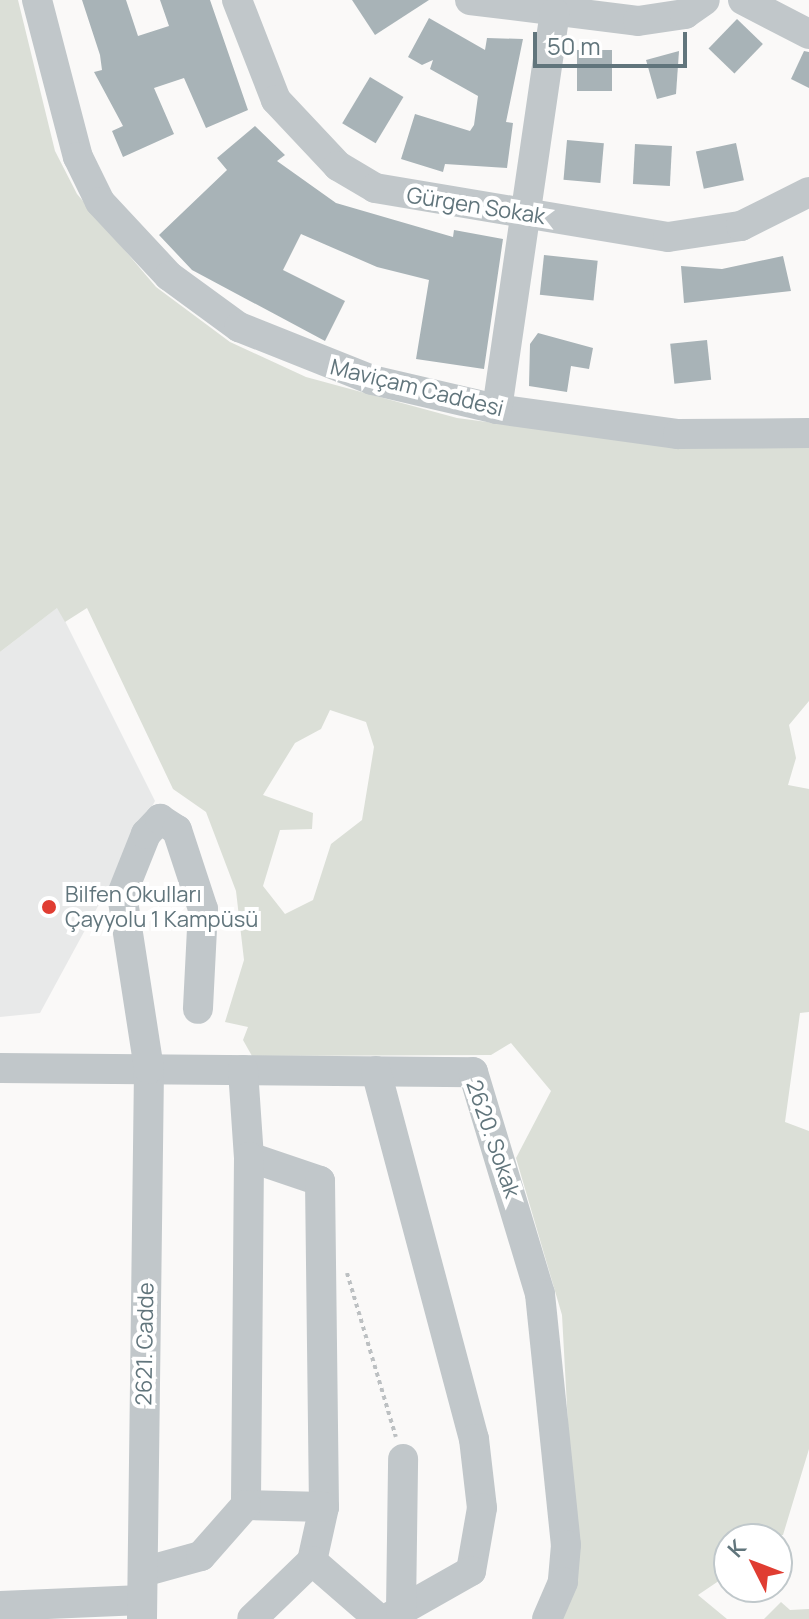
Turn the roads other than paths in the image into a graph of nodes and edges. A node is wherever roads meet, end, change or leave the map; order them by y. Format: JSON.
{"nodes":[{"id":1,"x":37,"y":0,"type":"edge"},
{"id":2,"x":237,"y":0,"type":"edge"},
{"id":3,"x":470,"y":0,"type":"edge"},
{"id":4,"x":705,"y":0,"type":"edge"},
{"id":5,"x":743,"y":0,"type":"edge"},
{"id":6,"x":555,"y":13,"type":"junction"},
{"id":7,"x":809,"y":34,"type":"edge"},
{"id":8,"x":809,"y":192,"type":"edge"},
{"id":9,"x":524,"y":214,"type":"junction"},
{"id":10,"x":497,"y":409,"type":"junction"},
{"id":11,"x":809,"y":433,"type":"edge"},
{"id":12,"x":198,"y":1009,"type":"dead end"},
{"id":13,"x":0,"y":1068,"type":"edge"},
{"id":14,"x":149,"y":1069,"type":"junction"},
{"id":15,"x":243,"y":1070,"type":"junction"},
{"id":16,"x":376,"y":1071,"type":"junction"},
{"id":17,"x":249,"y":1157,"type":"junction"},
{"id":18,"x":403,"y":1459,"type":"road end"},
{"id":19,"x":246,"y":1505,"type":"junction"},
{"id":20,"x":324,"y":1507,"type":"junction"},
{"id":21,"x":312,"y":1561,"type":"junction"},
{"id":22,"x":142,"y":1597,"type":"edge"},
{"id":23,"x":0,"y":1606,"type":"edge"},
{"id":24,"x":389,"y":1616,"type":"edge"},
{"id":25,"x":252,"y":1619,"type":"edge"},
{"id":26,"x":547,"y":1619,"type":"edge"}],
"edges":[{"from":1,"to":10,"type":"street","name":"Maviçam Caddesi"},
{"from":2,"to":9,"type":"street","name":"Gürgen Sokak"},
{"from":3,"to":6,"type":"street"},
{"from":4,"to":6,"type":"street"},
{"from":5,"to":7,"type":"street"},
{"from":6,"to":9,"type":"street"},
{"from":8,"to":9,"type":"street","name":"Gürgen Sokak"},
{"from":9,"to":10,"type":"street"},
{"from":10,"to":11,"type":"street","name":"Maviçam Caddesi"},
{"from":12,"to":14,"type":"street","name":"2621. Cadde"},
{"from":13,"to":14,"type":"street","name":"2620. Sokak"},
{"from":14,"to":15,"type":"street","name":"2620. Sokak"},
{"from":14,"to":22,"type":"street","name":"2621. Cadde"},
{"from":15,"to":16,"type":"street","name":"2620. Sokak"},
{"from":15,"to":17,"type":"street"},
{"from":16,"to":24,"type":"street"},
{"from":16,"to":26,"type":"street","name":"2620. Sokak"},
{"from":17,"to":19,"type":"street"},
{"from":17,"to":20,"type":"street"},
{"from":18,"to":24,"type":"street"},
{"from":19,"to":20,"type":"street"},
{"from":19,"to":22,"type":"street"},
{"from":20,"to":21,"type":"street"},
{"from":21,"to":24,"type":"street"},
{"from":21,"to":25,"type":"street"},
{"from":22,"to":23,"type":"street"}]}
